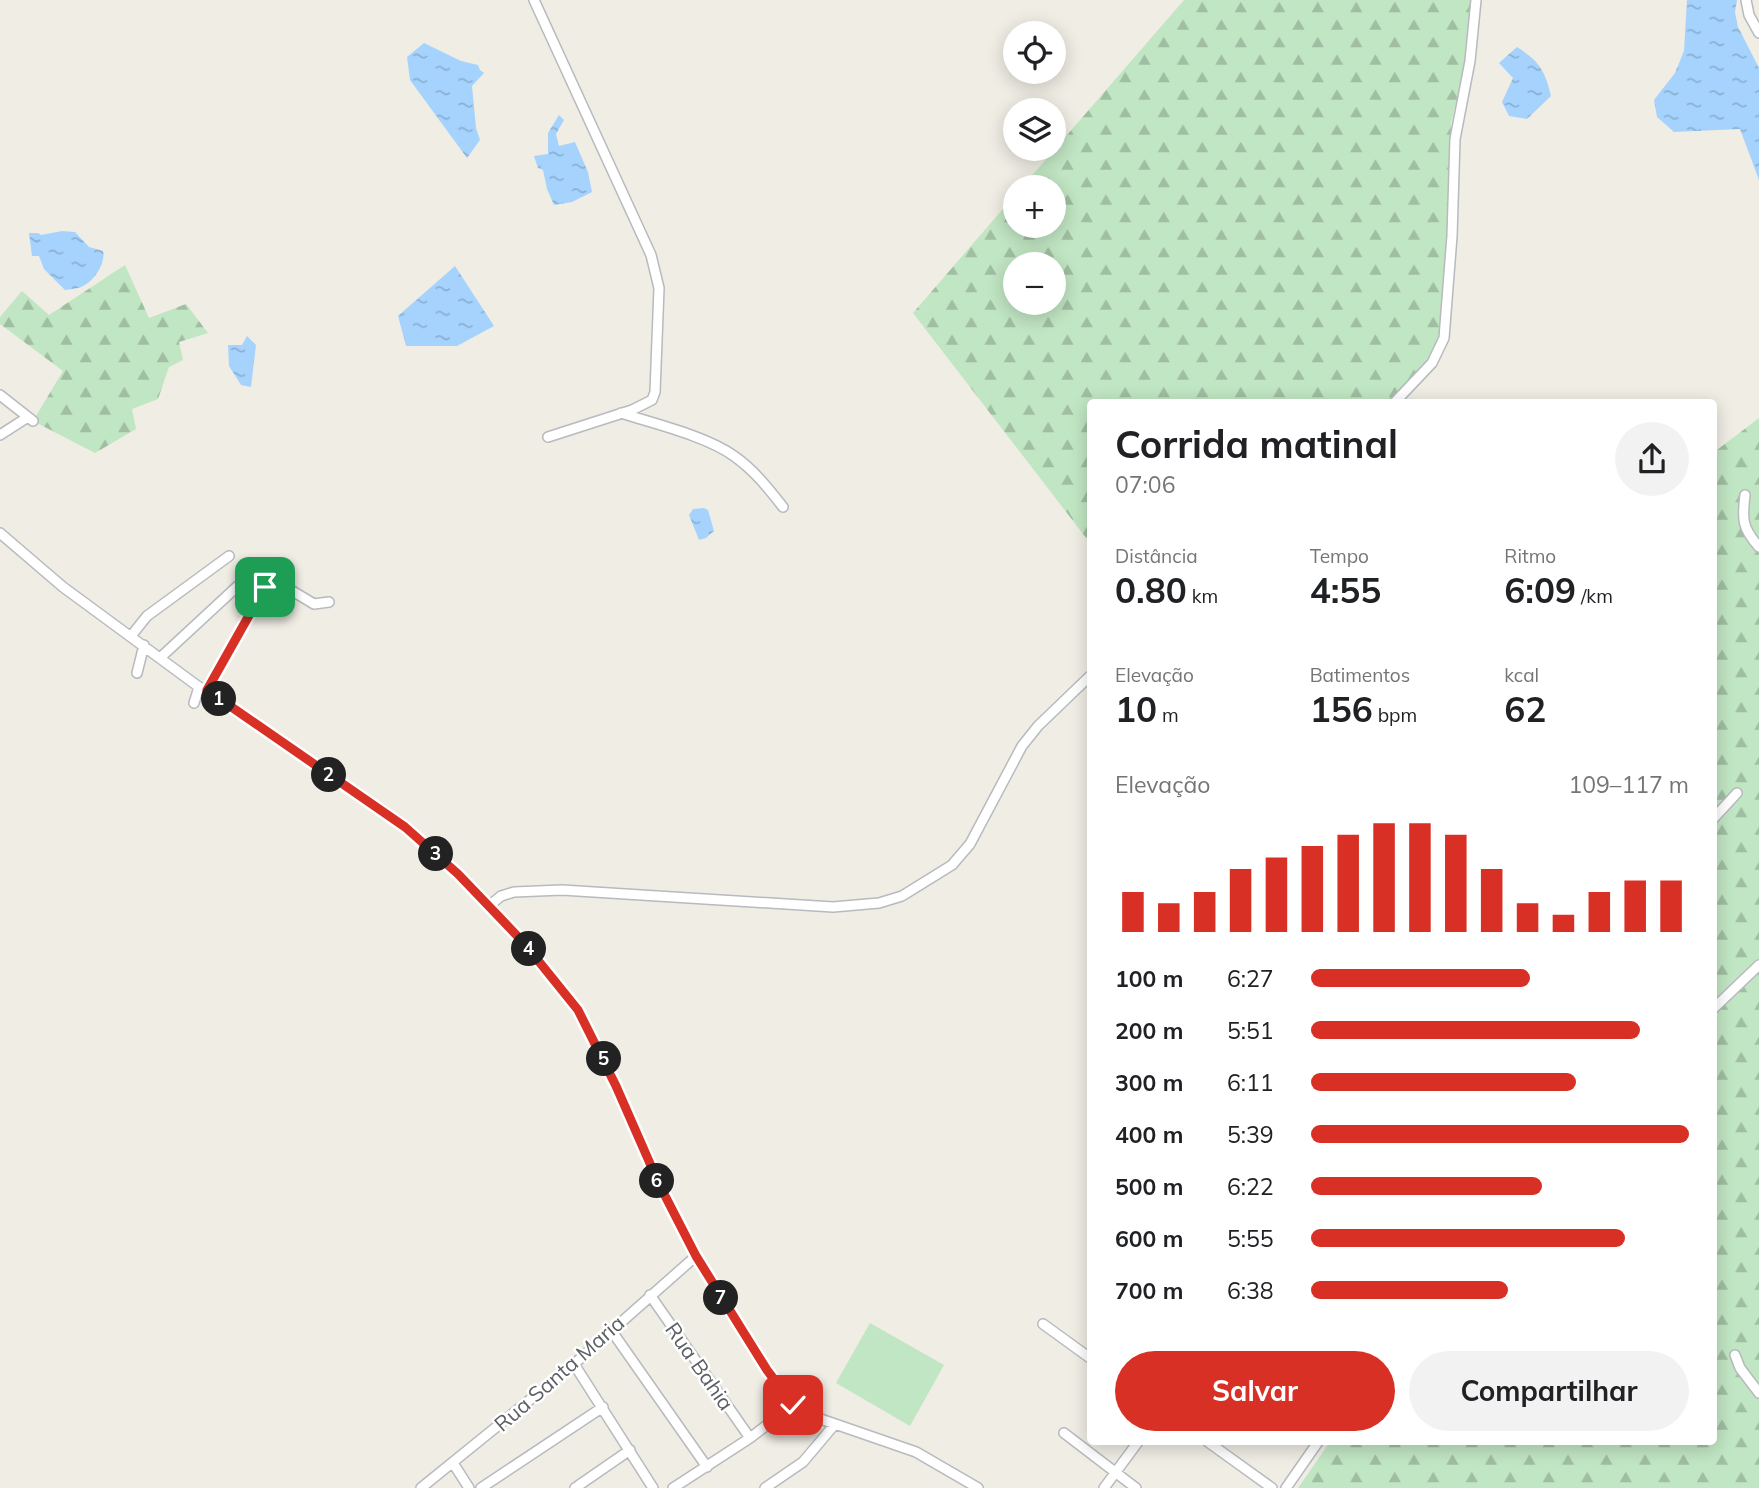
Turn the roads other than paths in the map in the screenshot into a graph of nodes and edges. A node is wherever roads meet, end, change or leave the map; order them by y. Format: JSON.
{"nodes":[{"id":1,"x":534,"y":0,"type":"edge"},
{"id":2,"x":1476,"y":0,"type":"edge"},
{"id":3,"x":1746,"y":0,"type":"edge"},
{"id":4,"x":1759,"y":33,"type":"edge"},
{"id":5,"x":0,"y":395,"type":"edge"},
{"id":6,"x":1398,"y":399,"type":"edge"},
{"id":7,"x":620,"y":413,"type":"junction"},
{"id":8,"x":0,"y":435,"type":"edge"},
{"id":9,"x":548,"y":438,"type":"dead end"},
{"id":10,"x":1745,"y":495,"type":"dead end"},
{"id":11,"x":783,"y":507,"type":"dead end"},
{"id":12,"x":0,"y":533,"type":"edge"},
{"id":13,"x":1759,"y":547,"type":"edge"},
{"id":14,"x":229,"y":556,"type":"dead end"},
{"id":15,"x":269,"y":572,"type":"dead end"},
{"id":16,"x":329,"y":602,"type":"dead end"},
{"id":17,"x":131,"y":636,"type":"junction"},
{"id":18,"x":144,"y":645,"type":"junction"},
{"id":19,"x":161,"y":657,"type":"junction"},
{"id":20,"x":137,"y":673,"type":"dead end"},
{"id":21,"x":1087,"y":679,"type":"edge"},
{"id":22,"x":203,"y":689,"type":"junction"},
{"id":23,"x":194,"y":703,"type":"dead end"},
{"id":24,"x":1737,"y":793,"type":"dead end"},
{"id":25,"x":1717,"y":815,"type":"edge"},
{"id":26,"x":489,"y":906,"type":"junction"},
{"id":27,"x":1759,"y":965,"type":"edge"},
{"id":28,"x":1717,"y":1005,"type":"edge"},
{"id":29,"x":696,"y":1256,"type":"junction"},
{"id":30,"x":649,"y":1295,"type":"junction"},
{"id":31,"x":1042,"y":1324,"type":"dead end"},
{"id":32,"x":611,"y":1329,"type":"junction"},
{"id":33,"x":1735,"y":1355,"type":"dead end"},
{"id":34,"x":1087,"y":1356,"type":"edge"},
{"id":35,"x":574,"y":1364,"type":"junction"},
{"id":36,"x":1759,"y":1393,"type":"edge"},
{"id":37,"x":793,"y":1405,"type":"junction"},
{"id":38,"x":603,"y":1408,"type":"junction"},
{"id":39,"x":835,"y":1424,"type":"junction"},
{"id":40,"x":1065,"y":1433,"type":"dead end"},
{"id":41,"x":750,"y":1438,"type":"junction"},
{"id":42,"x":1136,"y":1445,"type":"edge"},
{"id":43,"x":1212,"y":1445,"type":"edge"},
{"id":44,"x":1316,"y":1445,"type":"edge"},
{"id":45,"x":630,"y":1450,"type":"junction"},
{"id":46,"x":453,"y":1463,"type":"junction"},
{"id":47,"x":707,"y":1467,"type":"junction"},
{"id":48,"x":1115,"y":1473,"type":"junction"},
{"id":49,"x":421,"y":1488,"type":"edge"},
{"id":50,"x":469,"y":1488,"type":"edge"},
{"id":51,"x":481,"y":1488,"type":"edge"},
{"id":52,"x":575,"y":1488,"type":"edge"},
{"id":53,"x":653,"y":1488,"type":"edge"},
{"id":54,"x":673,"y":1488,"type":"edge"},
{"id":55,"x":765,"y":1488,"type":"edge"},
{"id":56,"x":978,"y":1488,"type":"edge"},
{"id":57,"x":1104,"y":1488,"type":"edge"},
{"id":58,"x":1136,"y":1488,"type":"edge"},
{"id":59,"x":1272,"y":1488,"type":"edge"},
{"id":60,"x":1286,"y":1488,"type":"edge"}],
"edges":[{"from":1,"to":7,"type":"street"},
{"from":2,"to":6,"type":"street"},
{"from":3,"to":4,"type":"street"},
{"from":5,"to":8,"type":"street"},
{"from":7,"to":9,"type":"street"},
{"from":7,"to":11,"type":"street"},
{"from":10,"to":13,"type":"street"},
{"from":12,"to":17,"type":"street"},
{"from":14,"to":17,"type":"street"},
{"from":15,"to":19,"type":"street"},
{"from":16,"to":22,"type":"street"},
{"from":17,"to":18,"type":"street"},
{"from":18,"to":19,"type":"street"},
{"from":18,"to":20,"type":"street"},
{"from":19,"to":22,"type":"street"},
{"from":21,"to":26,"type":"street"},
{"from":22,"to":23,"type":"street"},
{"from":22,"to":26,"type":"street"},
{"from":24,"to":25,"type":"street"},
{"from":26,"to":29,"type":"street"},
{"from":27,"to":28,"type":"street"},
{"from":29,"to":30,"type":"street","name":"Rua Santa Maria"},
{"from":29,"to":37,"type":"street"},
{"from":30,"to":32,"type":"street","name":"Rua Santa Maria"},
{"from":30,"to":41,"type":"street","name":"Rua Bahia"},
{"from":31,"to":34,"type":"street"},
{"from":32,"to":35,"type":"street","name":"Rua Santa Maria"},
{"from":32,"to":47,"type":"street"},
{"from":33,"to":36,"type":"street"},
{"from":35,"to":38,"type":"street"},
{"from":35,"to":46,"type":"street","name":"Rua Santa Maria"},
{"from":37,"to":39,"type":"street"},
{"from":37,"to":41,"type":"street"},
{"from":38,"to":45,"type":"street"},
{"from":38,"to":51,"type":"street"},
{"from":39,"to":55,"type":"street"},
{"from":39,"to":56,"type":"street"},
{"from":40,"to":48,"type":"street"},
{"from":41,"to":47,"type":"street"},
{"from":42,"to":48,"type":"street"},
{"from":43,"to":59,"type":"street"},
{"from":44,"to":60,"type":"street"},
{"from":45,"to":52,"type":"street"},
{"from":45,"to":53,"type":"street"},
{"from":46,"to":49,"type":"street","name":"Rua Santa Maria"},
{"from":46,"to":50,"type":"street"},
{"from":47,"to":54,"type":"street"},
{"from":48,"to":57,"type":"street"},
{"from":48,"to":58,"type":"street"}]}
